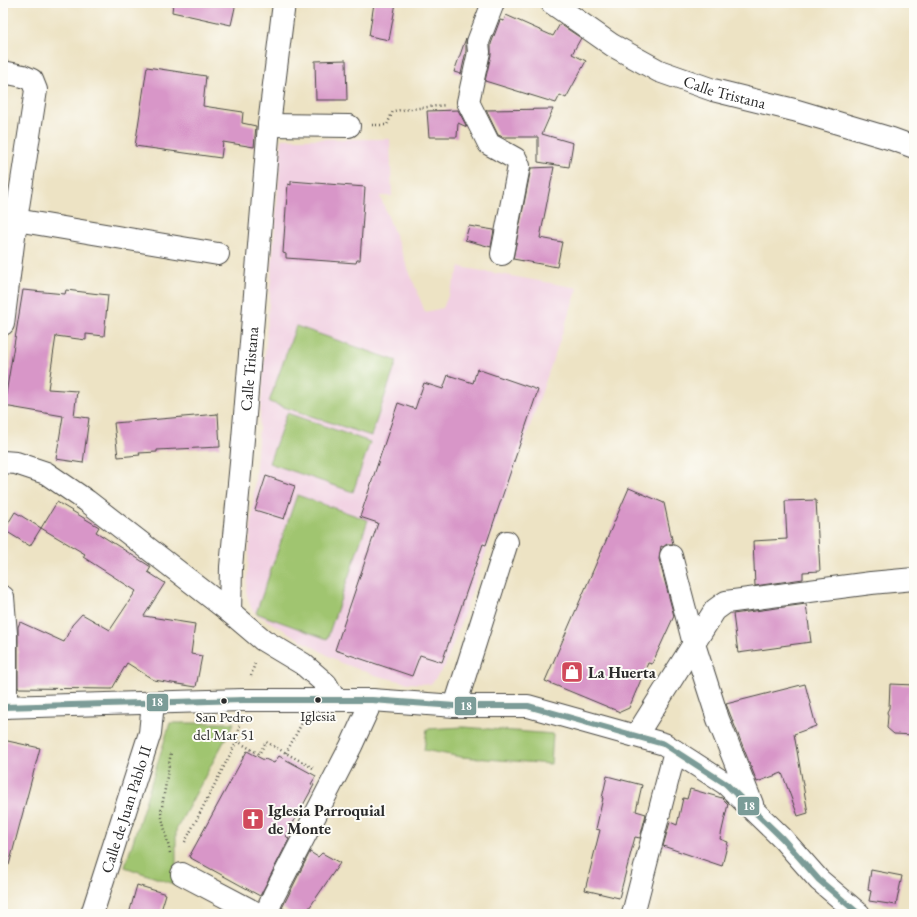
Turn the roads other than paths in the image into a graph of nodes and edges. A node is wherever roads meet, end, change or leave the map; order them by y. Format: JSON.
{"nodes":[{"id":1,"x":284,"y":3,"type":"edge"},
{"id":2,"x":494,"y":3,"type":"edge"},
{"id":3,"x":552,"y":3,"type":"edge"},
{"id":4,"x":3,"y":72,"type":"edge"},
{"id":5,"x":269,"y":125,"type":"junction"},
{"id":6,"x":349,"y":126,"type":"road end"},
{"id":7,"x":914,"y":147,"type":"edge"},
{"id":8,"x":16,"y":220,"type":"junction"},
{"id":9,"x":218,"y":254,"type":"dead end"},
{"id":10,"x":502,"y":254,"type":"dead end"},
{"id":11,"x":3,"y":324,"type":"edge"},
{"id":12,"x":3,"y":462,"type":"edge"},
{"id":13,"x":507,"y":542,"type":"dead end"},
{"id":14,"x":670,"y":556,"type":"dead end"},
{"id":15,"x":914,"y":579,"type":"edge"},
{"id":16,"x":3,"y":597,"type":"edge"},
{"id":17,"x":230,"y":612,"type":"junction"},
{"id":18,"x":694,"y":644,"type":"junction"},
{"id":19,"x":324,"y":700,"type":"junction"},
{"id":20,"x":372,"y":700,"type":"junction"},
{"id":21,"x":153,"y":703,"type":"junction"},
{"id":22,"x":455,"y":706,"type":"junction"},
{"id":23,"x":5,"y":707,"type":"edge"},
{"id":24,"x":636,"y":736,"type":"junction"},
{"id":25,"x":675,"y":751,"type":"junction"},
{"id":26,"x":754,"y":809,"type":"junction"},
{"id":27,"x":182,"y":874,"type":"road end"},
{"id":28,"x":92,"y":914,"type":"edge"},
{"id":29,"x":258,"y":914,"type":"edge"},
{"id":30,"x":266,"y":914,"type":"edge"},
{"id":31,"x":634,"y":914,"type":"edge"},
{"id":32,"x":859,"y":914,"type":"edge"}],
"edges":[{"from":1,"to":5,"type":"street","name":"Calle Tristana"},
{"from":2,"to":10,"type":"street"},
{"from":3,"to":7,"type":"street","name":"Calle Tristana"},
{"from":4,"to":8,"type":"street"},
{"from":5,"to":6,"type":"street"},
{"from":5,"to":17,"type":"street","name":"Calle Tristana"},
{"from":8,"to":9,"type":"street"},
{"from":8,"to":11,"type":"street"},
{"from":12,"to":17,"type":"street"},
{"from":13,"to":22,"type":"street"},
{"from":14,"to":18,"type":"street"},
{"from":15,"to":18,"type":"street"},
{"from":16,"to":23,"type":"street"},
{"from":17,"to":19,"type":"street"},
{"from":18,"to":24,"type":"street"},
{"from":18,"to":26,"type":"street"},
{"from":19,"to":20,"type":"street"},
{"from":19,"to":21,"type":"street"},
{"from":20,"to":22,"type":"street"},
{"from":20,"to":30,"type":"street"},
{"from":21,"to":23,"type":"street"},
{"from":21,"to":28,"type":"street","name":"Calle de Juan Pablo II"},
{"from":22,"to":24,"type":"street"},
{"from":24,"to":25,"type":"street"},
{"from":25,"to":26,"type":"street"},
{"from":25,"to":31,"type":"street"},
{"from":26,"to":32,"type":"street"},
{"from":27,"to":29,"type":"street"}]}
